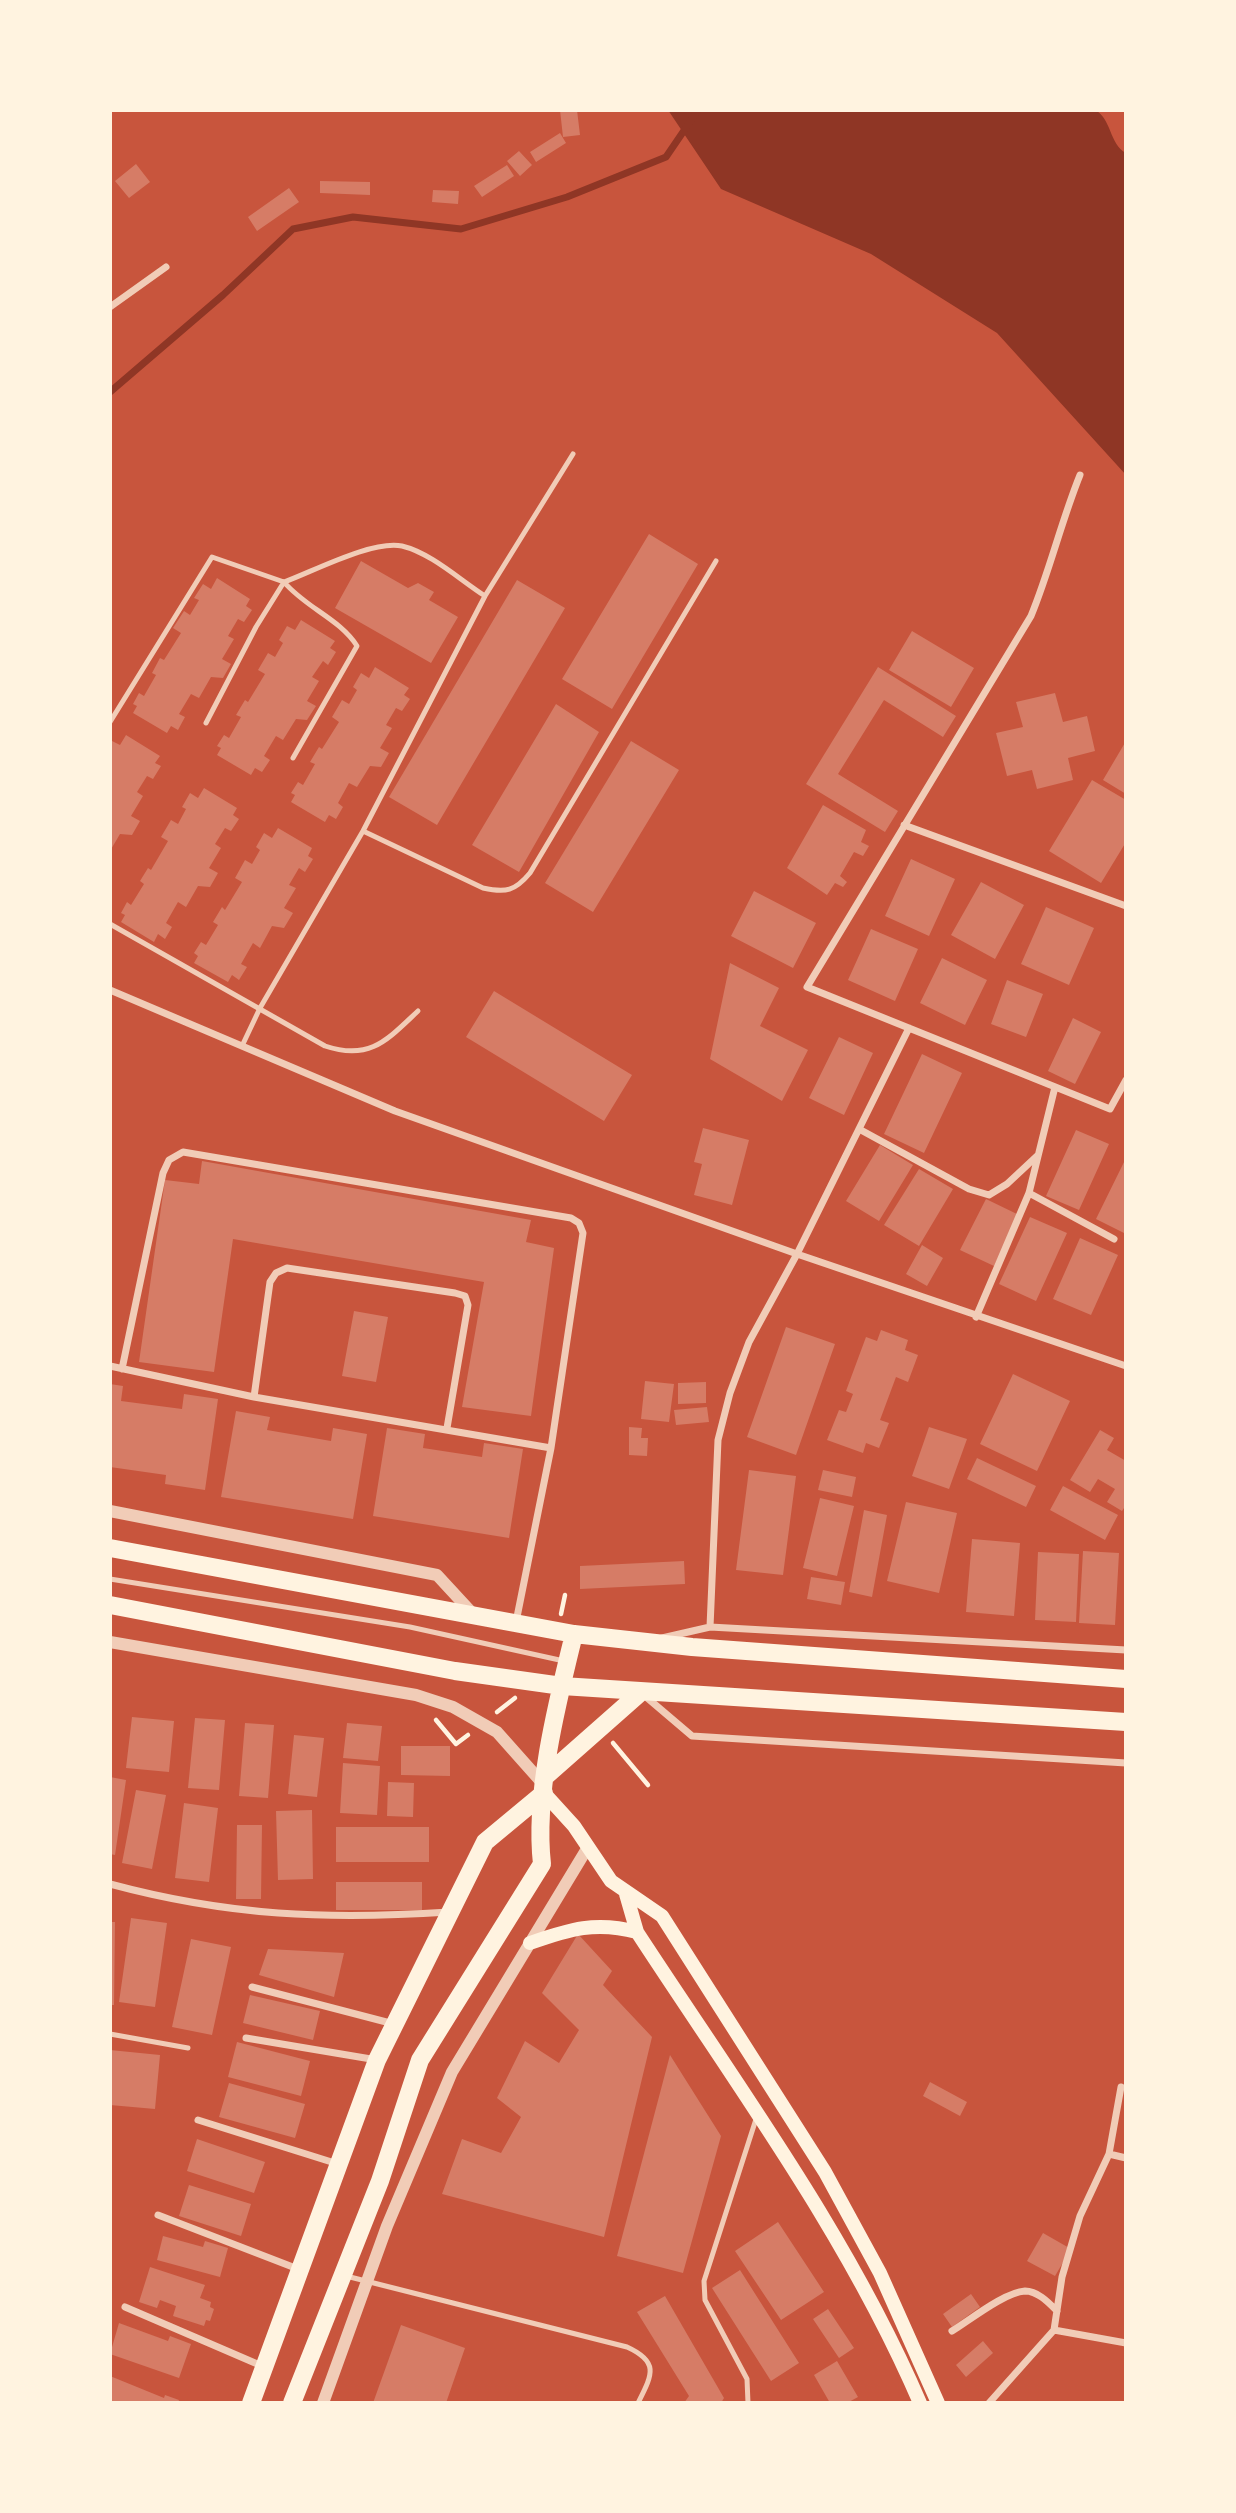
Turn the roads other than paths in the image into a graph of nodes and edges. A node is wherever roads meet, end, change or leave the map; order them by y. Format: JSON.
{"nodes":[{"id":1,"x":166,"y":267,"type":"dead end"},
{"id":2,"x":110,"y":307,"type":"edge"},
{"id":3,"x":573,"y":454,"type":"dead end"},
{"id":4,"x":1080,"y":475,"type":"dead end"},
{"id":5,"x":716,"y":561,"type":"dead end"},
{"id":6,"x":284,"y":582,"type":"junction"},
{"id":7,"x":485,"y":596,"type":"junction"},
{"id":8,"x":110,"y":722,"type":"edge"},
{"id":9,"x":206,"y":723,"type":"dead end"},
{"id":10,"x":293,"y":758,"type":"dead end"},
{"id":11,"x":904,"y":825,"type":"junction"},
{"id":12,"x":363,"y":831,"type":"junction"},
{"id":13,"x":1126,"y":906,"type":"edge"},
{"id":14,"x":110,"y":924,"type":"edge"},
{"id":15,"x":110,"y":990,"type":"edge"},
{"id":16,"x":260,"y":1007,"type":"junction"},
{"id":17,"x":418,"y":1011,"type":"dead end"},
{"id":18,"x":909,"y":1028,"type":"junction"},
{"id":19,"x":242,"y":1046,"type":"junction"},
{"id":20,"x":1126,"y":1080,"type":"edge"},
{"id":21,"x":1055,"y":1087,"type":"junction"},
{"id":22,"x":859,"y":1129,"type":"junction"},
{"id":23,"x":1038,"y":1156,"type":"junction"},
{"id":24,"x":1029,"y":1193,"type":"junction"},
{"id":25,"x":1114,"y":1239,"type":"dead end"},
{"id":26,"x":797,"y":1254,"type":"junction"},
{"id":27,"x":976,"y":1317,"type":"junction"},
{"id":28,"x":110,"y":1366,"type":"edge"},
{"id":29,"x":1126,"y":1366,"type":"edge"},
{"id":30,"x":122,"y":1369,"type":"junction"},
{"id":31,"x":254,"y":1397,"type":"junction"},
{"id":32,"x":447,"y":1428,"type":"junction"},
{"id":33,"x":551,"y":1448,"type":"junction"},
{"id":34,"x":110,"y":1511,"type":"edge"},
{"id":35,"x":110,"y":1548,"type":"edge"},
{"id":36,"x":110,"y":1579,"type":"edge"},
{"id":37,"x":110,"y":1605,"type":"edge"},
{"id":38,"x":473,"y":1614,"type":"junction"},
{"id":39,"x":516,"y":1624,"type":"junction"},
{"id":40,"x":710,"y":1627,"type":"junction"},
{"id":41,"x":574,"y":1634,"type":"junction"},
{"id":42,"x":110,"y":1642,"type":"edge"},
{"id":43,"x":648,"y":1642,"type":"junction"},
{"id":44,"x":1126,"y":1650,"type":"edge"},
{"id":45,"x":568,"y":1662,"type":"junction"},
{"id":46,"x":1126,"y":1679,"type":"edge"},
{"id":47,"x":562,"y":1686,"type":"junction"},
{"id":48,"x":641,"y":1692,"type":"junction"},
{"id":49,"x":1126,"y":1722,"type":"edge"},
{"id":50,"x":1126,"y":1763,"type":"edge"},
{"id":51,"x":545,"y":1785,"type":"junction"},
{"id":52,"x":588,"y":1847,"type":"junction"},
{"id":53,"x":110,"y":1884,"type":"edge"},
{"id":54,"x":626,"y":1894,"type":"junction"},
{"id":55,"x":451,"y":1912,"type":"junction"},
{"id":56,"x":637,"y":1932,"type":"junction"},
{"id":57,"x":530,"y":1943,"type":"junction"},
{"id":58,"x":253,"y":1987,"type":"dead end"},
{"id":59,"x":395,"y":2025,"type":"junction"},
{"id":60,"x":110,"y":2035,"type":"edge"},
{"id":61,"x":246,"y":2038,"type":"dead end"},
{"id":62,"x":188,"y":2049,"type":"dead end"},
{"id":63,"x":377,"y":2060,"type":"junction"},
{"id":64,"x":1121,"y":2087,"type":"dead end"},
{"id":65,"x":757,"y":2116,"type":"junction"},
{"id":66,"x":198,"y":2120,"type":"dead end"},
{"id":67,"x":1109,"y":2154,"type":"junction"},
{"id":68,"x":1126,"y":2158,"type":"edge"},
{"id":69,"x":340,"y":2165,"type":"junction"},
{"id":70,"x":158,"y":2215,"type":"dead end"},
{"id":71,"x":302,"y":2270,"type":"junction"},
{"id":72,"x":342,"y":2275,"type":"junction"},
{"id":73,"x":368,"y":2281,"type":"junction"},
{"id":74,"x":125,"y":2307,"type":"dead end"},
{"id":75,"x":1057,"y":2311,"type":"junction"},
{"id":76,"x":1054,"y":2330,"type":"junction"},
{"id":77,"x":952,"y":2331,"type":"dead end"},
{"id":78,"x":1126,"y":2343,"type":"edge"},
{"id":79,"x":266,"y":2368,"type":"junction"},
{"id":80,"x":251,"y":2403,"type":"edge"},
{"id":81,"x":292,"y":2403,"type":"edge"},
{"id":82,"x":323,"y":2403,"type":"edge"},
{"id":83,"x":638,"y":2403,"type":"edge"},
{"id":84,"x":747,"y":2403,"type":"edge"},
{"id":85,"x":920,"y":2403,"type":"edge"},
{"id":86,"x":938,"y":2403,"type":"edge"},
{"id":87,"x":989,"y":2403,"type":"edge"}],
"edges":[{"from":1,"to":2,"type":"street"},
{"from":3,"to":7,"type":"lane"},
{"from":4,"to":11,"type":"street"},
{"from":5,"to":12,"type":"lane"},
{"from":6,"to":7,"type":"lane"},
{"from":6,"to":8,"type":"lane"},
{"from":6,"to":9,"type":"lane"},
{"from":6,"to":10,"type":"lane"},
{"from":7,"to":12,"type":"lane"},
{"from":11,"to":13,"type":"street"},
{"from":11,"to":18,"type":"street"},
{"from":12,"to":16,"type":"lane"},
{"from":14,"to":16,"type":"lane"},
{"from":15,"to":19,"type":"street"},
{"from":16,"to":17,"type":"lane"},
{"from":16,"to":19,"type":"lane"},
{"from":18,"to":21,"type":"street"},
{"from":18,"to":22,"type":"street"},
{"from":19,"to":26,"type":"street"},
{"from":20,"to":21,"type":"street"},
{"from":21,"to":23,"type":"street"},
{"from":22,"to":23,"type":"street"},
{"from":22,"to":26,"type":"street"},
{"from":23,"to":24,"type":"street"},
{"from":24,"to":25,"type":"street"},
{"from":24,"to":27,"type":"street"},
{"from":26,"to":27,"type":"street"},
{"from":26,"to":40,"type":"street"},
{"from":27,"to":29,"type":"street"},
{"from":28,"to":30,"type":"street"},
{"from":30,"to":31,"type":"street"},
{"from":30,"to":33,"type":"street"},
{"from":31,"to":32,"type":"street"},
{"from":31,"to":32,"type":"street"},
{"from":32,"to":33,"type":"street"},
{"from":33,"to":39,"type":"street"},
{"from":34,"to":38,"type":"street"},
{"from":35,"to":38,"type":"main road"},
{"from":36,"to":45,"type":"lane"},
{"from":37,"to":47,"type":"main road"},
{"from":38,"to":39,"type":"main road"},
{"from":39,"to":41,"type":"main road"},
{"from":40,"to":43,"type":"street"},
{"from":40,"to":44,"type":"street"},
{"from":41,"to":43,"type":"main road"},
{"from":41,"to":45,"type":"main road"},
{"from":42,"to":51,"type":"street"},
{"from":43,"to":46,"type":"main road"},
{"from":45,"to":47,"type":"main road"},
{"from":47,"to":48,"type":"main road"},
{"from":47,"to":51,"type":"main road"},
{"from":48,"to":49,"type":"main road"},
{"from":48,"to":50,"type":"street"},
{"from":48,"to":51,"type":"main road"},
{"from":51,"to":52,"type":"main road"},
{"from":51,"to":55,"type":"main road"},
{"from":51,"to":72,"type":"main road"},
{"from":52,"to":54,"type":"main road"},
{"from":52,"to":57,"type":"street"},
{"from":53,"to":55,"type":"street"},
{"from":54,"to":56,"type":"main road"},
{"from":54,"to":86,"type":"main road"},
{"from":55,"to":59,"type":"main road"},
{"from":56,"to":57,"type":"main road"},
{"from":56,"to":65,"type":"main road"},
{"from":57,"to":73,"type":"street"},
{"from":58,"to":59,"type":"street"},
{"from":59,"to":63,"type":"main road"},
{"from":60,"to":62,"type":"lane"},
{"from":61,"to":63,"type":"street"},
{"from":63,"to":69,"type":"main road"},
{"from":64,"to":67,"type":"street"},
{"from":65,"to":84,"type":"lane"},
{"from":65,"to":85,"type":"main road"},
{"from":66,"to":69,"type":"street"},
{"from":67,"to":68,"type":"street"},
{"from":67,"to":75,"type":"street"},
{"from":69,"to":71,"type":"main road"},
{"from":70,"to":71,"type":"street"},
{"from":71,"to":79,"type":"main road"},
{"from":72,"to":73,"type":"lane"},
{"from":72,"to":81,"type":"main road"},
{"from":73,"to":82,"type":"street"},
{"from":73,"to":83,"type":"lane"},
{"from":74,"to":79,"type":"street"},
{"from":75,"to":76,"type":"street"},
{"from":75,"to":77,"type":"street"},
{"from":76,"to":78,"type":"street"},
{"from":76,"to":87,"type":"street"},
{"from":79,"to":80,"type":"main road"}]}
